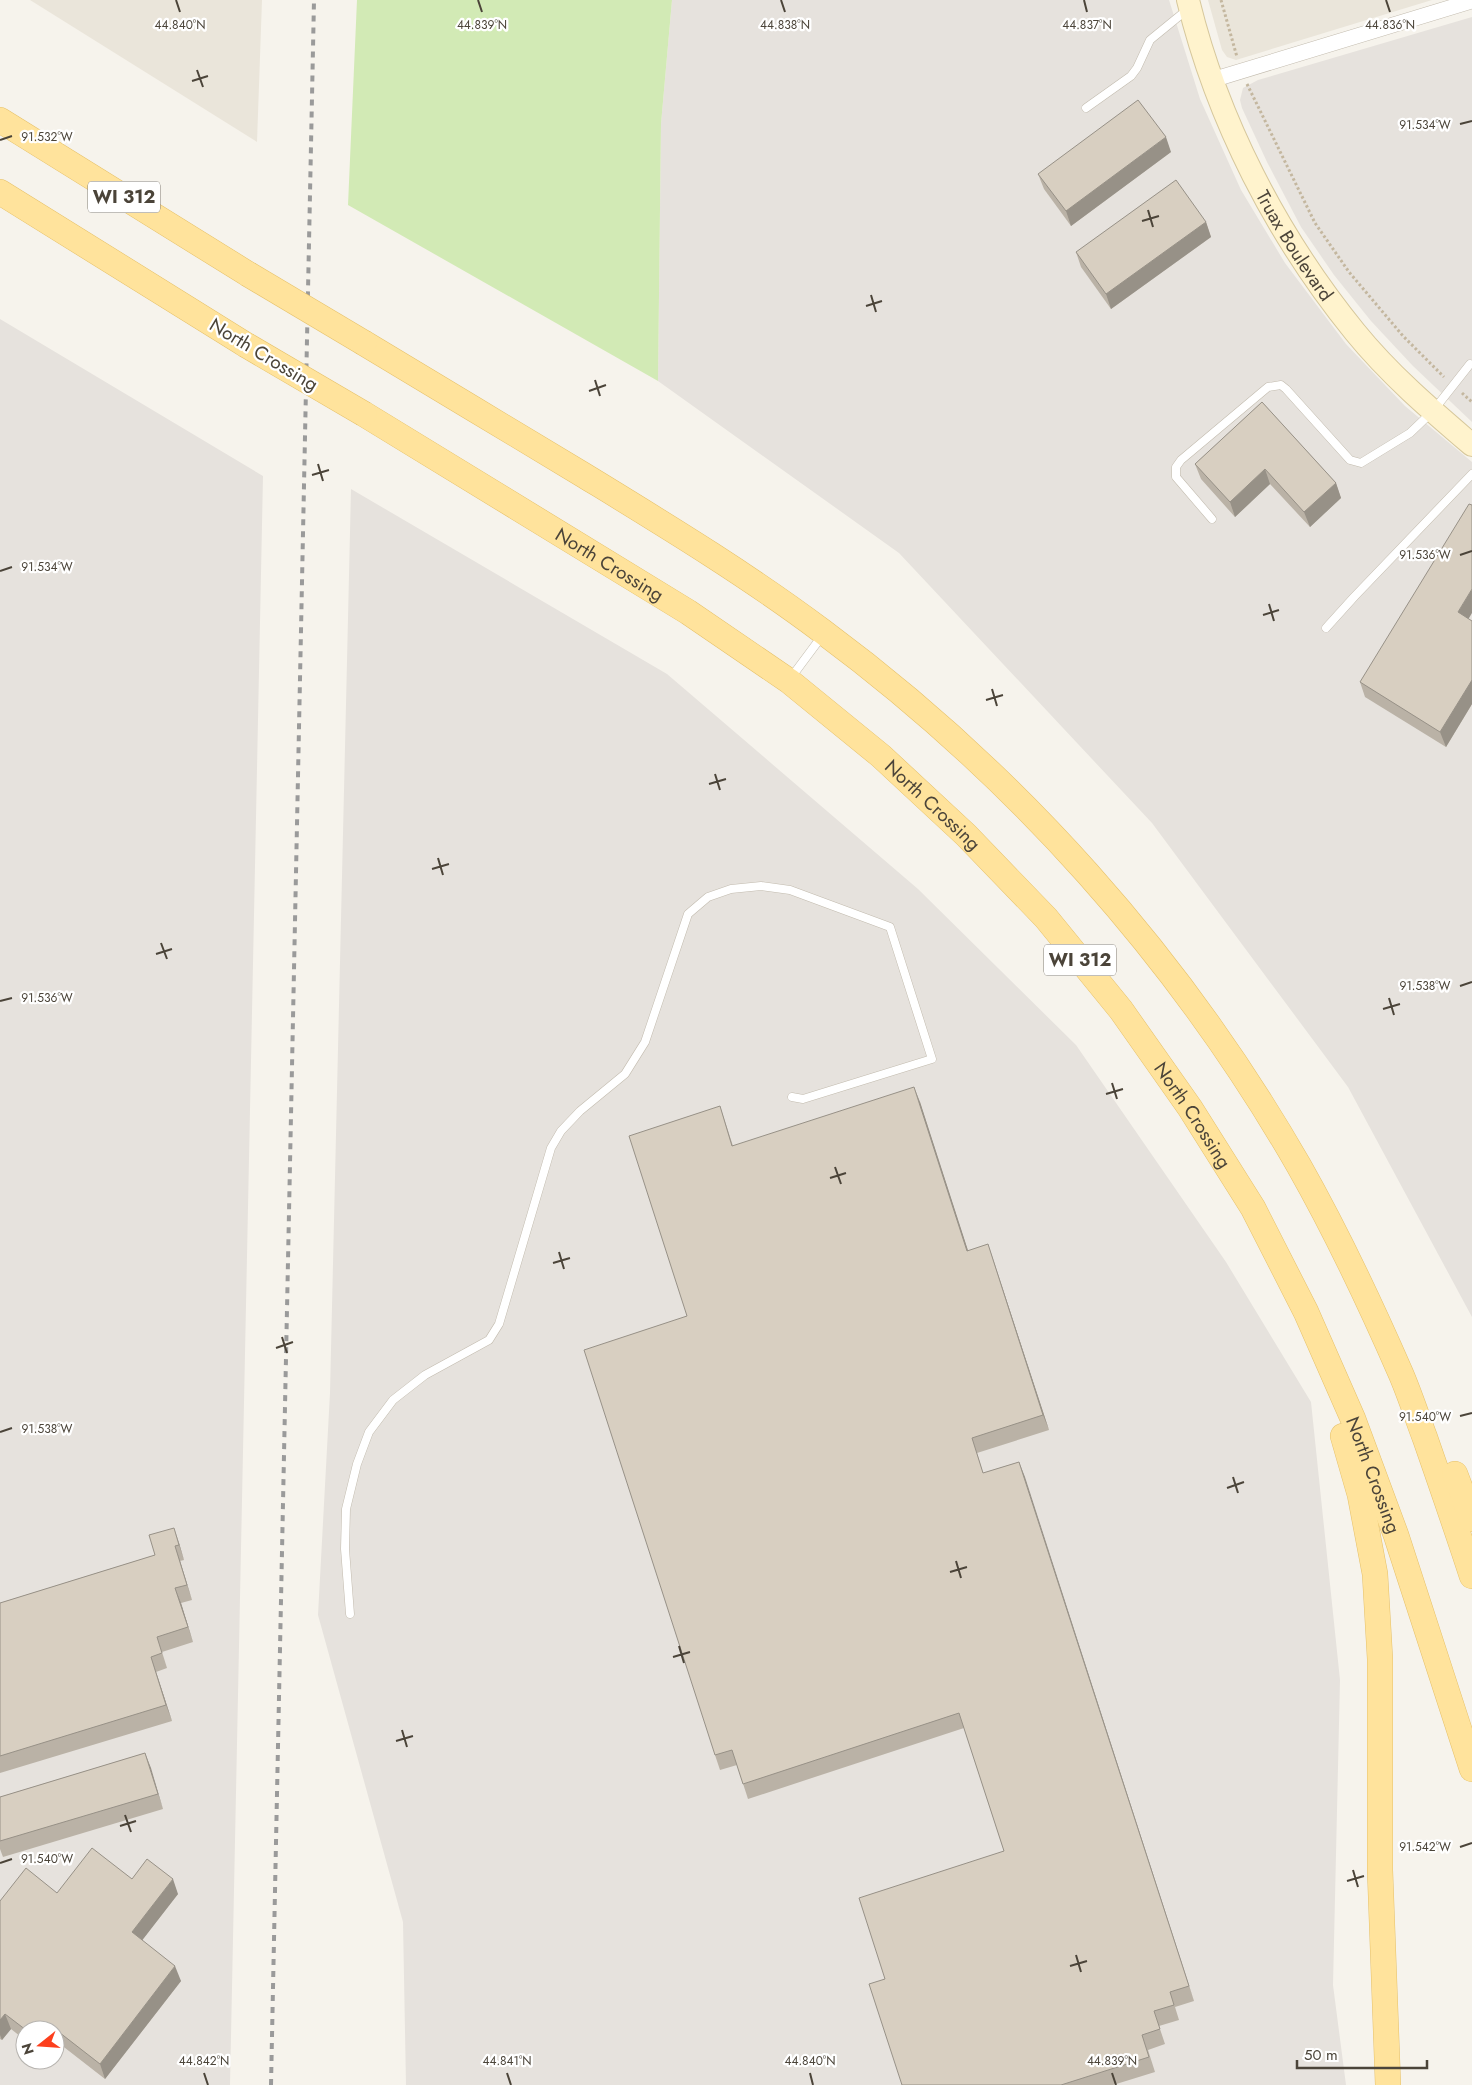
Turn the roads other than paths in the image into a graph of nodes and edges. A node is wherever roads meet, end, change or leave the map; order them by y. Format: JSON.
{"nodes":[{"id":1,"x":1472,"y":1,"type":"edge"},
{"id":2,"x":1189,"y":4,"type":"edge"},
{"id":3,"x":1212,"y":80,"type":"junction"},
{"id":4,"x":1086,"y":108,"type":"dead end"},
{"id":5,"x":0,"y":120,"type":"edge"},
{"id":6,"x":0,"y":192,"type":"edge"},
{"id":7,"x":1471,"y":364,"type":"edge"},
{"id":8,"x":1433,"y":411,"type":"junction"},
{"id":9,"x":1472,"y":445,"type":"edge"},
{"id":10,"x":1472,"y":474,"type":"edge"},
{"id":11,"x":1212,"y":519,"type":"dead end"},
{"id":12,"x":1326,"y":628,"type":"dead end"},
{"id":13,"x":824,"y":633,"type":"junction"},
{"id":14,"x":789,"y":681,"type":"junction"},
{"id":15,"x":792,"y":1097,"type":"dead end"},
{"id":16,"x":1306,"y":1312,"type":"junction"},
{"id":17,"x":1403,"y":1379,"type":"junction"},
{"id":18,"x":1472,"y":1518,"type":"edge"},
{"id":19,"x":1472,"y":1576,"type":"edge"},
{"id":20,"x":350,"y":1614,"type":"dead end"},
{"id":21,"x":1472,"y":1769,"type":"edge"},
{"id":22,"x":1388,"y":2085,"type":"edge"}],
"edges":[{"from":1,"to":3,"type":"street"},
{"from":2,"to":3,"type":"main road","name":"Truax Boulevard"},
{"from":2,"to":4,"type":"lane"},
{"from":3,"to":8,"type":"main road","name":"Truax Boulevard"},
{"from":5,"to":13,"type":"main road","number":"WI 312","bridge":true},
{"from":6,"to":14,"type":"main road","name":"North Crossing","number":"WI 312","bridge":true},
{"from":7,"to":8,"type":"lane"},
{"from":8,"to":9,"type":"main road","name":"Truax Boulevard"},
{"from":8,"to":11,"type":"lane"},
{"from":10,"to":12,"type":"lane"},
{"from":13,"to":14,"type":"lane"},
{"from":13,"to":17,"type":"main road"},
{"from":14,"to":16,"type":"main road","name":"North Crossing","number":"WI 312"},
{"from":15,"to":20,"type":"lane"},
{"from":16,"to":21,"type":"main road","name":"North Crossing","number":"WI 312"},
{"from":16,"to":22,"type":"main road"},
{"from":17,"to":18,"type":"main road"},
{"from":17,"to":19,"type":"main road"}]}
